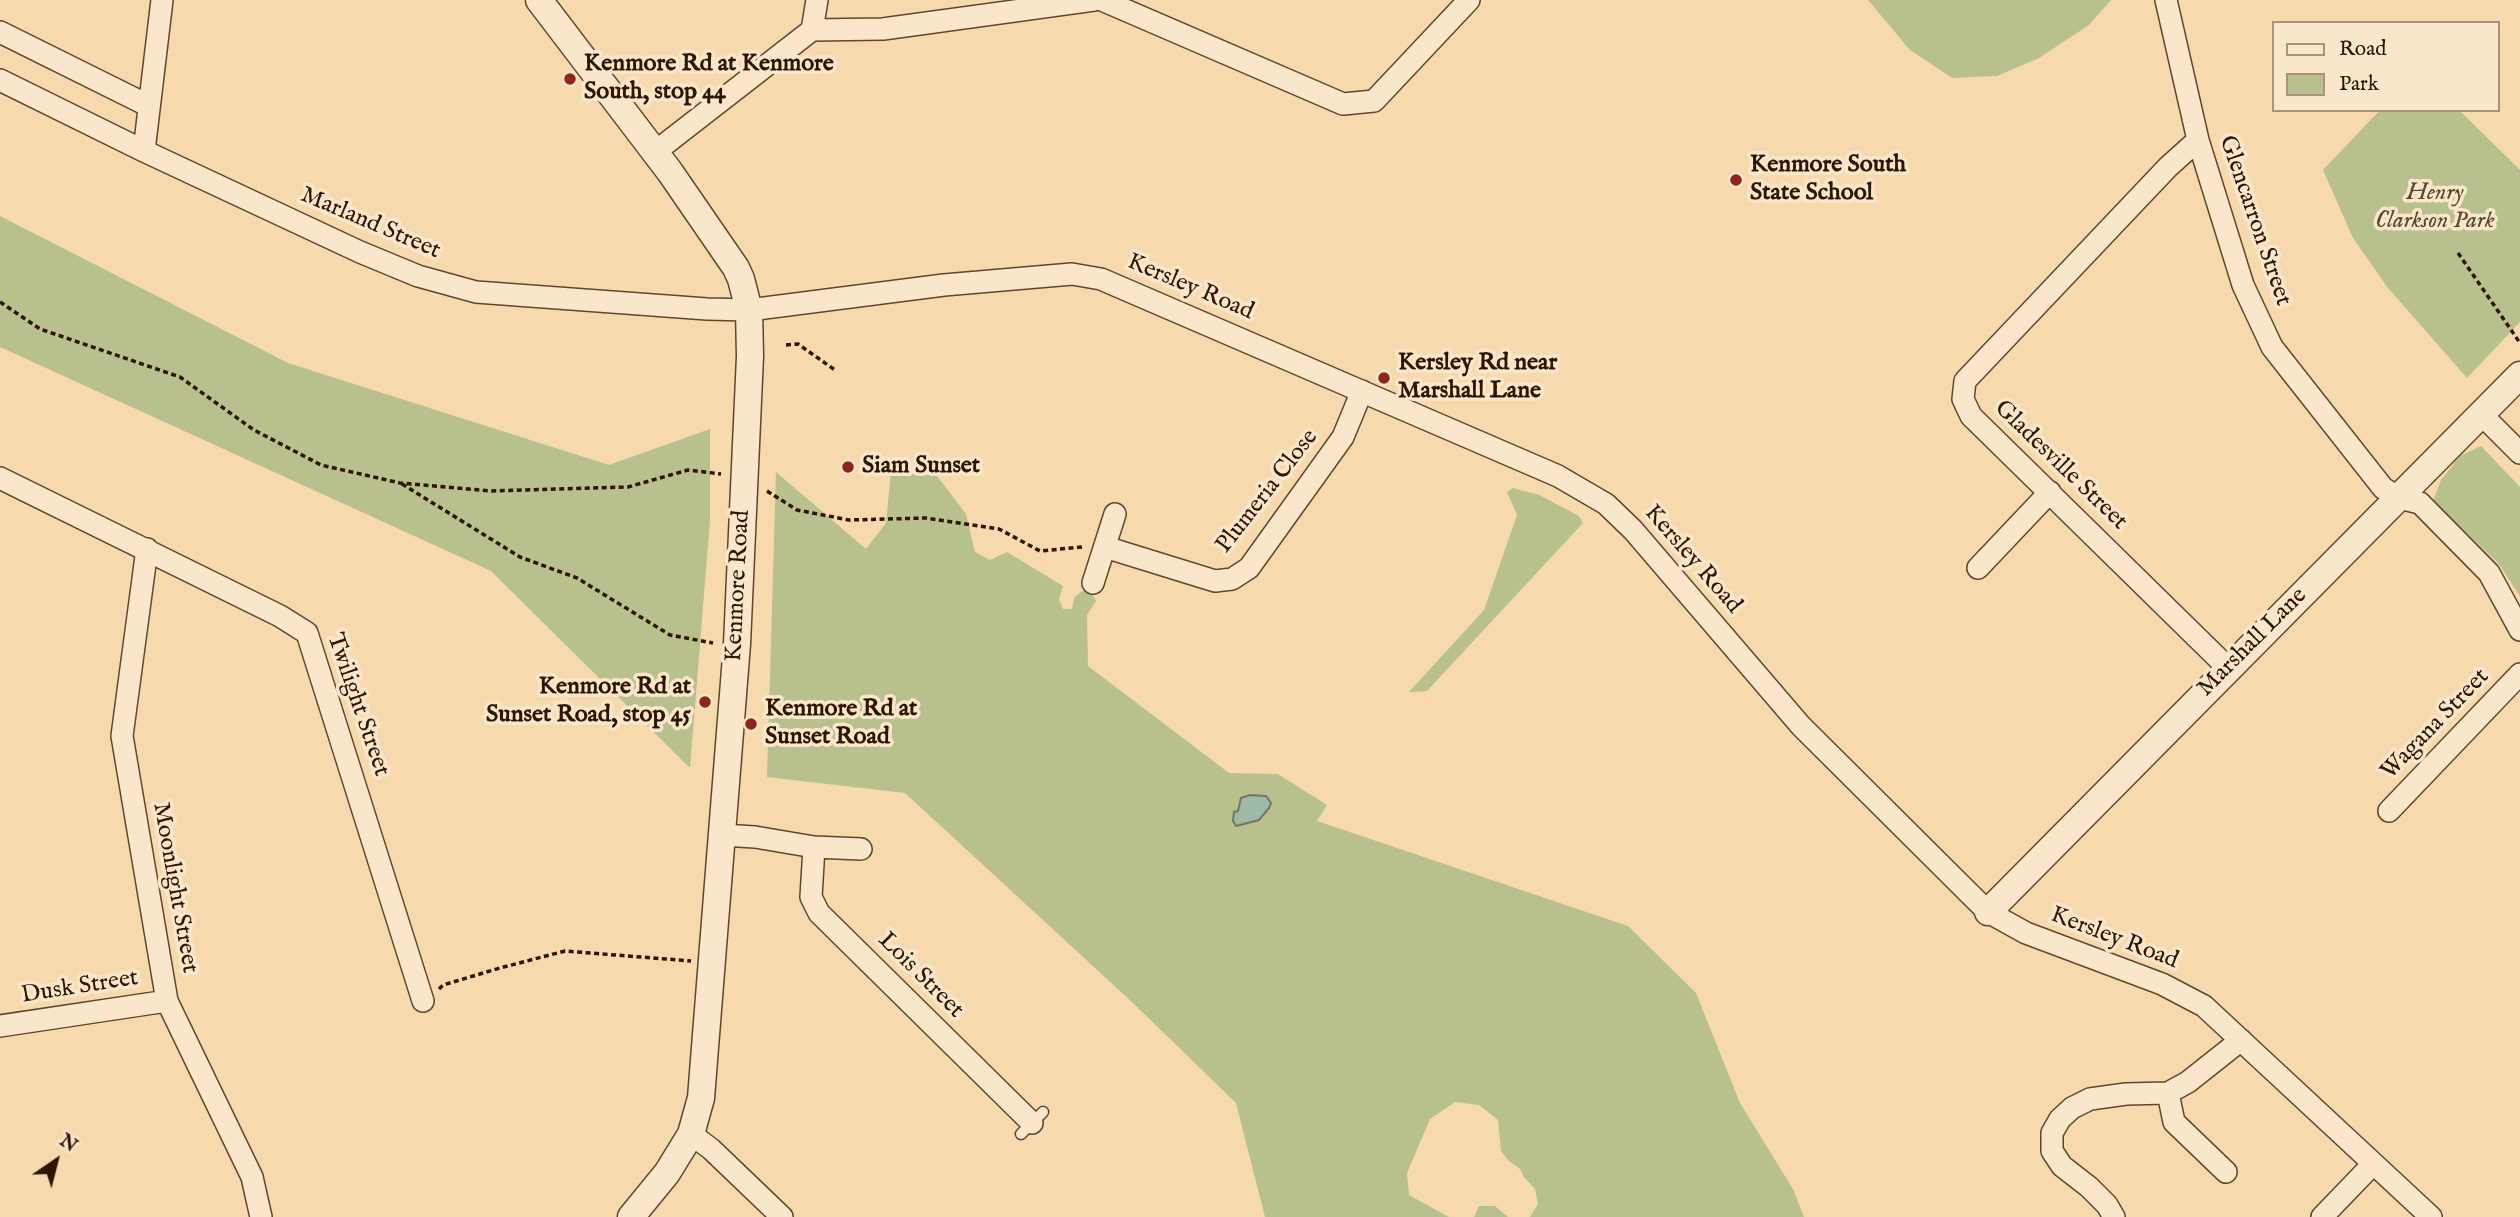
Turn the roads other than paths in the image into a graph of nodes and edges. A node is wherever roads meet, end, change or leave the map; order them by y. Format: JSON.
{"nodes":[{"id":1,"x":162,"y":0,"type":"edge"},
{"id":2,"x":539,"y":0,"type":"edge"},
{"id":3,"x":817,"y":0,"type":"edge"},
{"id":4,"x":1094,"y":0,"type":"edge"},
{"id":5,"x":1102,"y":0,"type":"edge"},
{"id":6,"x":1469,"y":0,"type":"edge"},
{"id":7,"x":2166,"y":0,"type":"edge"},
{"id":8,"x":812,"y":30,"type":"junction"},
{"id":9,"x":0,"y":32,"type":"edge"},
{"id":10,"x":0,"y":80,"type":"edge"},
{"id":11,"x":149,"y":106,"type":"junction"},
{"id":12,"x":2198,"y":140,"type":"junction"},
{"id":13,"x":144,"y":151,"type":"junction"},
{"id":14,"x":655,"y":152,"type":"junction"},
{"id":15,"x":749,"y":310,"type":"junction"},
{"id":16,"x":2520,"y":375,"type":"edge"},
{"id":17,"x":1362,"y":391,"type":"junction"},
{"id":18,"x":2481,"y":414,"type":"junction"},
{"id":19,"x":2520,"y":453,"type":"edge"},
{"id":20,"x":0,"y":478,"type":"edge"},
{"id":21,"x":2050,"y":492,"type":"junction"},
{"id":22,"x":2399,"y":498,"type":"junction"},
{"id":23,"x":1115,"y":514,"type":"dead end"},
{"id":24,"x":1105,"y":547,"type":"junction"},
{"id":25,"x":147,"y":549,"type":"junction"},
{"id":26,"x":1978,"y":568,"type":"dead end"},
{"id":27,"x":1093,"y":583,"type":"dead end"},
{"id":28,"x":2520,"y":630,"type":"edge"},
{"id":29,"x":2228,"y":668,"type":"junction"},
{"id":30,"x":2520,"y":674,"type":"edge"},
{"id":31,"x":2389,"y":811,"type":"dead end"},
{"id":32,"x":721,"y":835,"type":"junction"},
{"id":33,"x":814,"y":847,"type":"junction"},
{"id":34,"x":861,"y":849,"type":"dead end"},
{"id":35,"x":1987,"y":912,"type":"junction"},
{"id":36,"x":167,"y":1001,"type":"junction"},
{"id":37,"x":424,"y":1001,"type":"road end"},
{"id":38,"x":0,"y":1026,"type":"edge"},
{"id":39,"x":2241,"y":1040,"type":"junction"},
{"id":40,"x":2168,"y":1093,"type":"junction"},
{"id":41,"x":1032,"y":1123,"type":"dead end"},
{"id":42,"x":691,"y":1134,"type":"junction"},
{"id":43,"x":2373,"y":1164,"type":"junction"},
{"id":44,"x":2226,"y":1172,"type":"dead end"},
{"id":45,"x":261,"y":1217,"type":"edge"},
{"id":46,"x":631,"y":1217,"type":"edge"},
{"id":47,"x":782,"y":1217,"type":"edge"},
{"id":48,"x":2113,"y":1217,"type":"edge"},
{"id":49,"x":2322,"y":1217,"type":"edge"},
{"id":50,"x":2431,"y":1217,"type":"edge"}],
"edges":[{"from":1,"to":11,"type":"street"},
{"from":2,"to":14,"type":"street","name":"Kenmore Road"},
{"from":3,"to":8,"type":"street"},
{"from":4,"to":8,"type":"street"},
{"from":5,"to":6,"type":"street"},
{"from":7,"to":12,"type":"street","name":"Glencarron Street"},
{"from":8,"to":14,"type":"street"},
{"from":9,"to":11,"type":"street"},
{"from":10,"to":13,"type":"street","name":"Marland Street"},
{"from":11,"to":13,"type":"street"},
{"from":12,"to":21,"type":"street","name":"Gladesville Street"},
{"from":12,"to":22,"type":"street","name":"Glencarron Street"},
{"from":13,"to":15,"type":"street","name":"Marland Street"},
{"from":14,"to":15,"type":"street","name":"Kenmore Road"},
{"from":15,"to":17,"type":"street","name":"Kersley Road"},
{"from":15,"to":32,"type":"street","name":"Kenmore Road"},
{"from":16,"to":18,"type":"street","name":"Marshall Lane"},
{"from":17,"to":24,"type":"street","name":"Plumeria Close"},
{"from":17,"to":35,"type":"street","name":"Kersley Road"},
{"from":18,"to":19,"type":"street"},
{"from":18,"to":22,"type":"street","name":"Marshall Lane"},
{"from":20,"to":25,"type":"street","name":"Twilight Street"},
{"from":21,"to":26,"type":"street"},
{"from":21,"to":29,"type":"street","name":"Gladesville Street"},
{"from":22,"to":28,"type":"street","name":"Glencarron Street"},
{"from":22,"to":29,"type":"street","name":"Marshall Lane"},
{"from":23,"to":24,"type":"street"},
{"from":24,"to":27,"type":"street"},
{"from":25,"to":36,"type":"street","name":"Moonlight Street"},
{"from":25,"to":37,"type":"street","name":"Twilight Street"},
{"from":29,"to":35,"type":"street","name":"Marshall Lane"},
{"from":30,"to":31,"type":"street","name":"Wagana Street"},
{"from":32,"to":33,"type":"street"},
{"from":32,"to":42,"type":"street","name":"Kenmore Road"},
{"from":33,"to":34,"type":"street"},
{"from":33,"to":41,"type":"street","name":"Lois Street"},
{"from":35,"to":39,"type":"street","name":"Kersley Road"},
{"from":36,"to":38,"type":"street","name":"Dusk Street"},
{"from":36,"to":45,"type":"street","name":"Moonlight Street"},
{"from":39,"to":40,"type":"street"},
{"from":39,"to":43,"type":"street","name":"Kersley Road"},
{"from":40,"to":44,"type":"street"},
{"from":40,"to":48,"type":"street"},
{"from":42,"to":46,"type":"street","name":"Kenmore Road"},
{"from":42,"to":47,"type":"street"},
{"from":43,"to":49,"type":"street"},
{"from":43,"to":50,"type":"street","name":"Kersley Road"}]}
